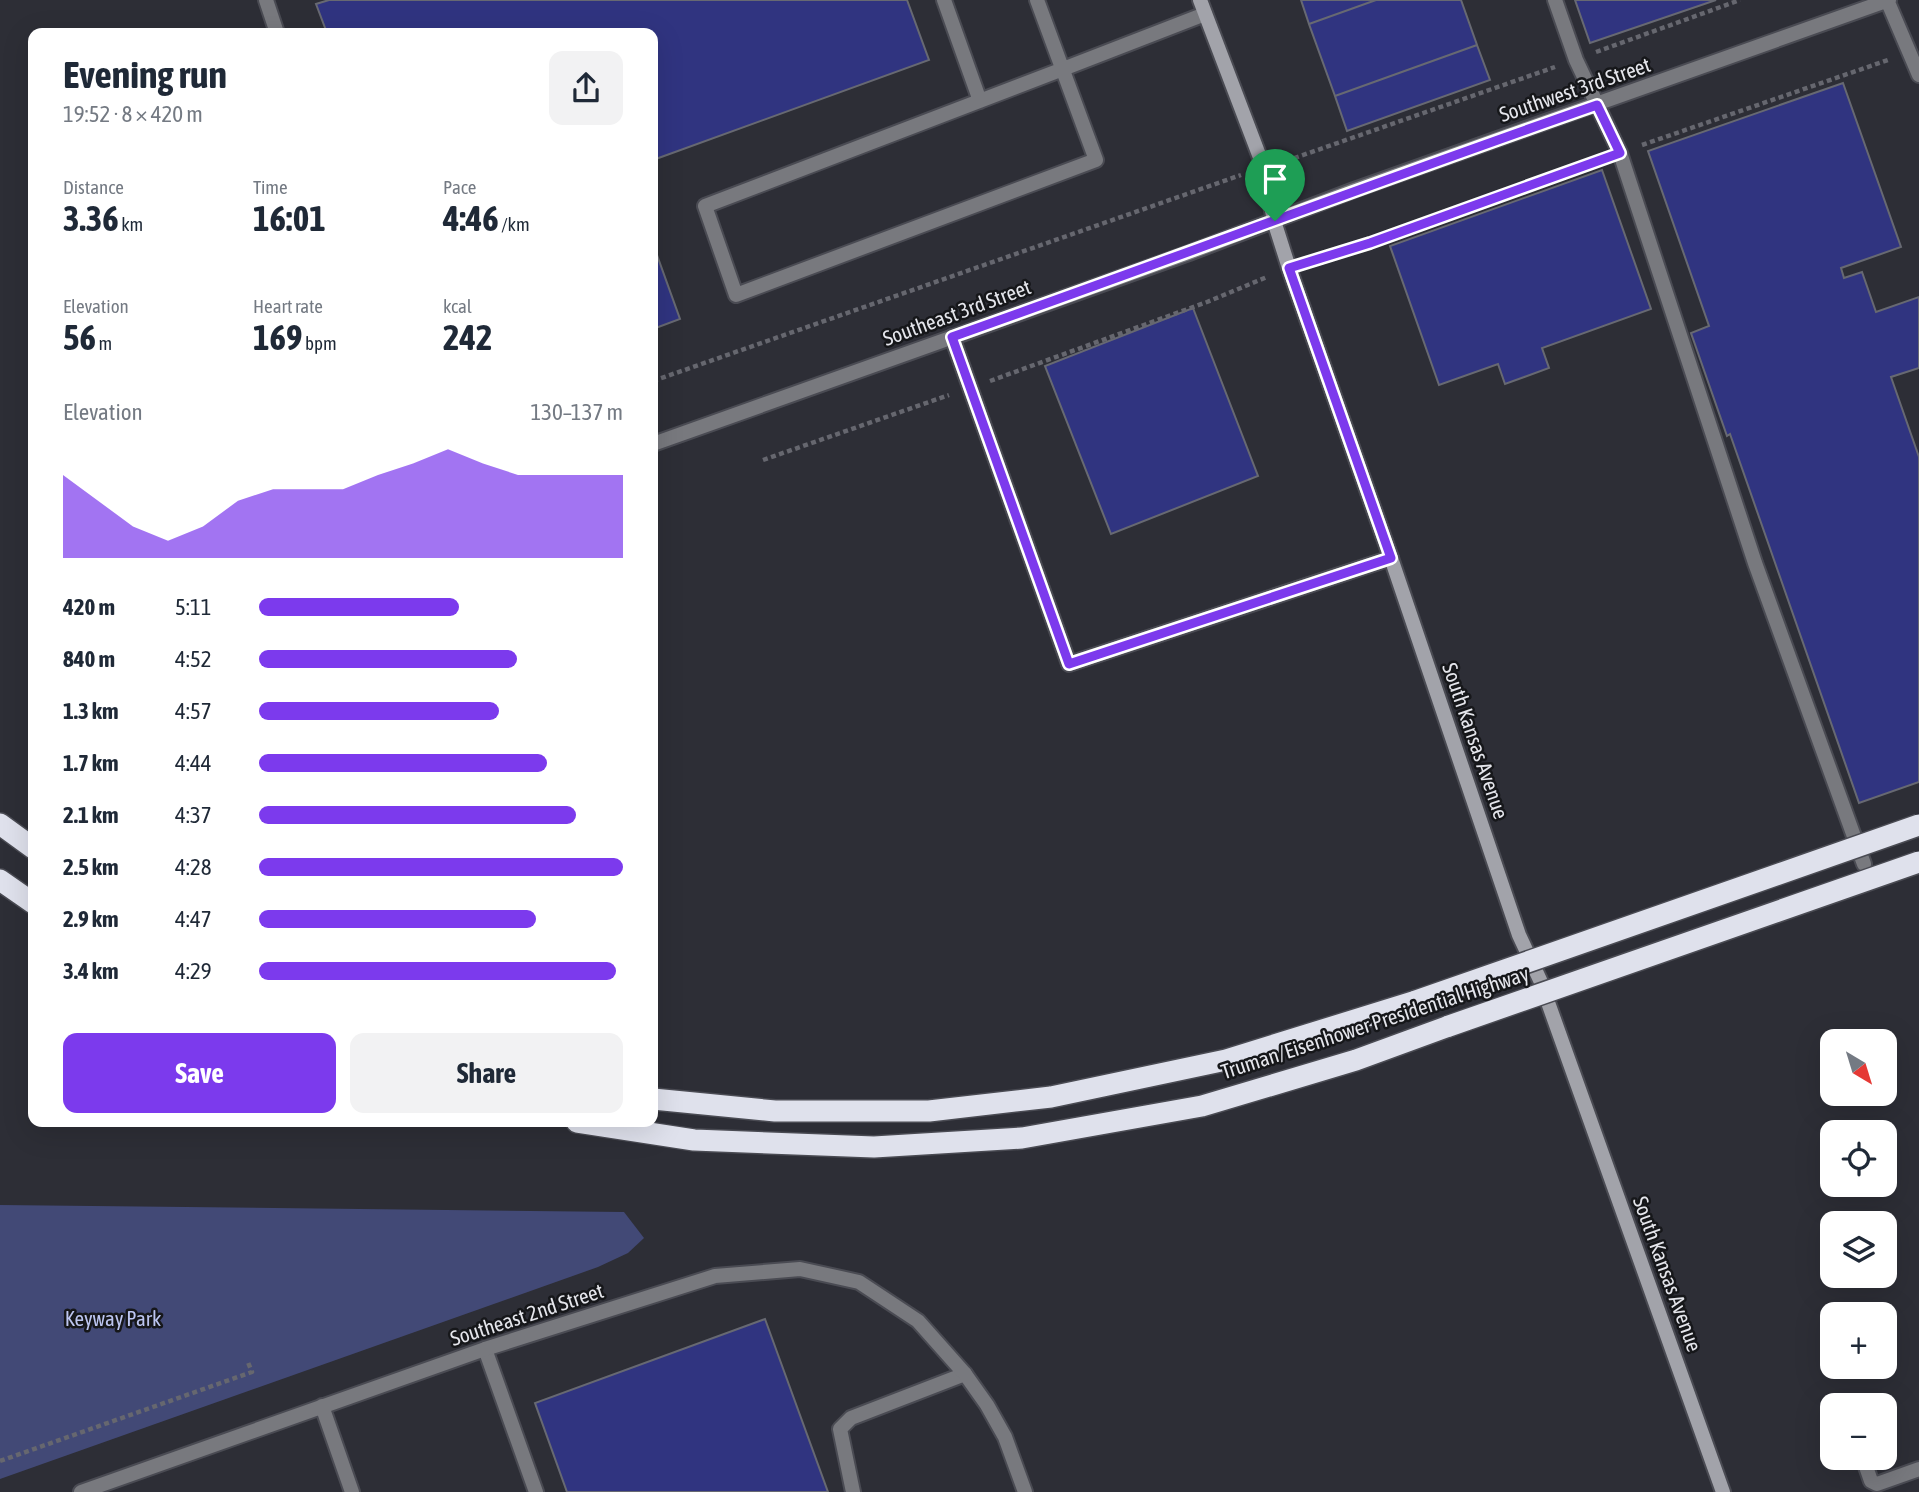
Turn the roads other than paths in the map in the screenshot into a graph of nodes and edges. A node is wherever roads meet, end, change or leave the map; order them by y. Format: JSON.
{"nodes":[{"id":1,"x":266,"y":0,"type":"edge"},
{"id":2,"x":944,"y":0,"type":"edge"},
{"id":3,"x":1037,"y":0,"type":"edge"},
{"id":4,"x":1200,"y":0,"type":"edge"},
{"id":5,"x":1555,"y":0,"type":"edge"},
{"id":6,"x":1888,"y":0,"type":"edge"},
{"id":7,"x":1205,"y":15,"type":"junction"},
{"id":8,"x":275,"y":28,"type":"edge"},
{"id":9,"x":1063,"y":69,"type":"junction"},
{"id":10,"x":1919,"y":75,"type":"edge"},
{"id":11,"x":980,"y":101,"type":"junction"},
{"id":12,"x":1597,"y":105,"type":"junction"},
{"id":13,"x":1275,"y":221,"type":"junction"},
{"id":14,"x":952,"y":337,"type":"junction"},
{"id":15,"x":658,"y":442,"type":"edge"},
{"id":16,"x":1391,"y":558,"type":"junction"},
{"id":17,"x":0,"y":824,"type":"edge"},
{"id":18,"x":1919,"y":825,"type":"edge"},
{"id":19,"x":28,"y":844,"type":"edge"},
{"id":20,"x":1919,"y":862,"type":"edge"},
{"id":21,"x":1864,"y":864,"type":"dead end"},
{"id":22,"x":0,"y":880,"type":"edge"},
{"id":23,"x":28,"y":900,"type":"edge"},
{"id":24,"x":658,"y":1099,"type":"edge"},
{"id":25,"x":610,"y":1127,"type":"edge"},
{"id":26,"x":485,"y":1349,"type":"junction"},
{"id":27,"x":965,"y":1374,"type":"junction"},
{"id":28,"x":322,"y":1406,"type":"junction"},
{"id":29,"x":1919,"y":1469,"type":"edge"},
{"id":30,"x":1867,"y":1470,"type":"edge"},
{"id":31,"x":81,"y":1492,"type":"edge"},
{"id":32,"x":352,"y":1492,"type":"edge"},
{"id":33,"x":536,"y":1492,"type":"edge"},
{"id":34,"x":853,"y":1492,"type":"edge"},
{"id":35,"x":1025,"y":1492,"type":"edge"},
{"id":36,"x":1723,"y":1492,"type":"edge"}],
"edges":[{"from":1,"to":8,"type":"street"},
{"from":2,"to":11,"type":"street"},
{"from":3,"to":9,"type":"street"},
{"from":4,"to":7,"type":"main road","name":"South Kansas Avenue"},
{"from":5,"to":12,"type":"street"},
{"from":6,"to":10,"type":"street"},
{"from":6,"to":12,"type":"street","name":"Southwest 3rd Street"},
{"from":7,"to":9,"type":"street"},
{"from":7,"to":13,"type":"main road","name":"South Kansas Avenue"},
{"from":9,"to":11,"type":"street"},
{"from":9,"to":11,"type":"street"},
{"from":12,"to":13,"type":"street","name":"Southwest 3rd Street"},
{"from":12,"to":21,"type":"street"},
{"from":13,"to":14,"type":"street","name":"Southeast 3rd Street"},
{"from":13,"to":16,"type":"main road","name":"South Kansas Avenue"},
{"from":14,"to":15,"type":"street","name":"Southeast 3rd Street"},
{"from":14,"to":16,"type":"street"},
{"from":16,"to":36,"type":"main road","name":"South Kansas Avenue"},
{"from":17,"to":19,"type":"highway"},
{"from":18,"to":24,"type":"highway","name":"Truman/Eisenhower Presidential Highway","bridge":true},
{"from":20,"to":25,"type":"highway","name":"Truman/Eisenhower Presidential Highway","bridge":true},
{"from":22,"to":23,"type":"highway"},
{"from":26,"to":27,"type":"street","name":"Southeast 2nd Street"},
{"from":26,"to":28,"type":"street","name":"Southeast 2nd Street"},
{"from":26,"to":33,"type":"street"},
{"from":27,"to":34,"type":"street"},
{"from":27,"to":35,"type":"street","name":"Southeast 2nd Street"},
{"from":28,"to":31,"type":"street","name":"Southeast 2nd Street"},
{"from":28,"to":32,"type":"street"},
{"from":29,"to":30,"type":"street"}]}
